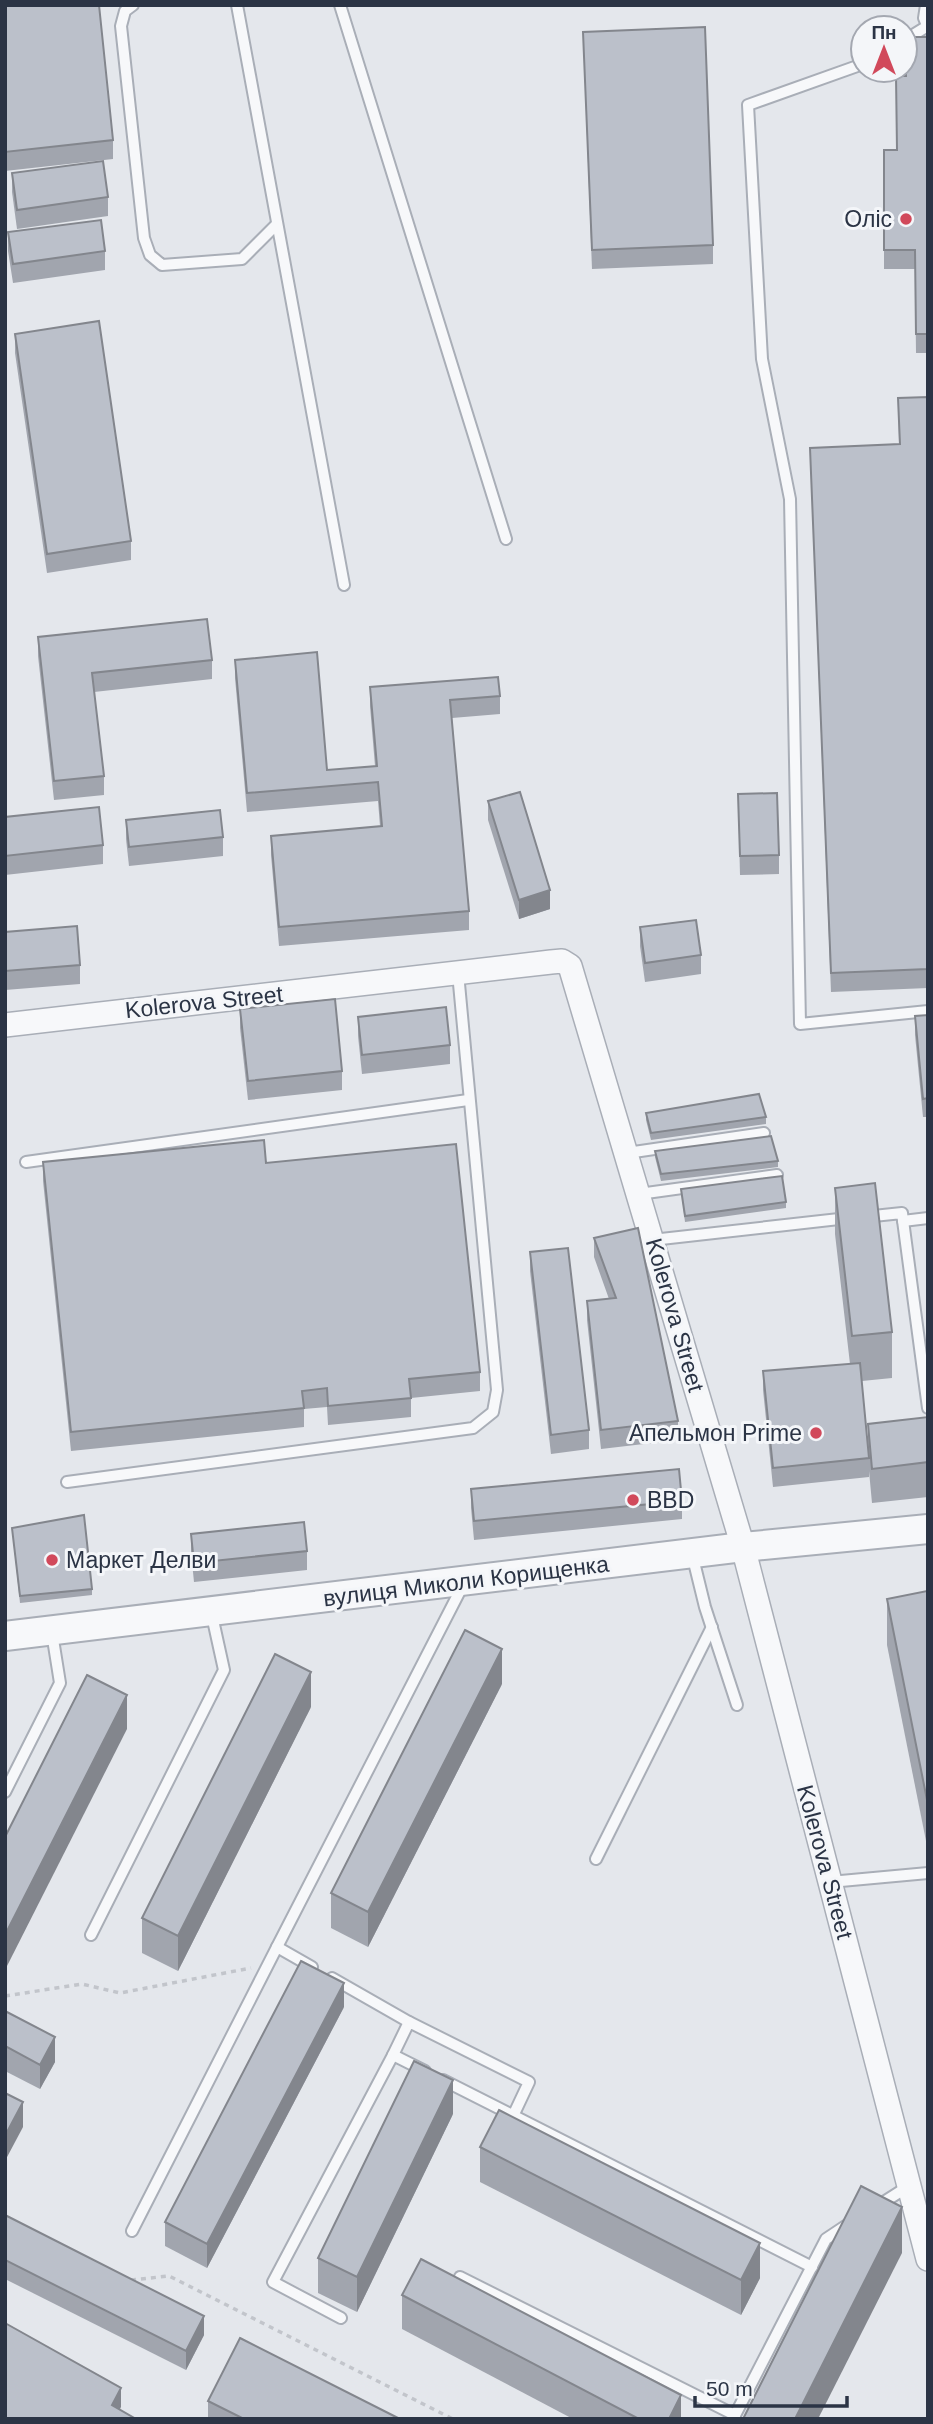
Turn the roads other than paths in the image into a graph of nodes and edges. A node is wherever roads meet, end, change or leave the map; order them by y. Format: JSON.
{"nodes":[{"id":1,"x":133,"y":5,"type":"edge"},
{"id":2,"x":237,"y":5,"type":"edge"},
{"id":3,"x":340,"y":5,"type":"edge"},
{"id":4,"x":926,"y":5,"type":"edge"},
{"id":5,"x":927,"y":28,"type":"edge"},
{"id":6,"x":849,"y":69,"type":"edge"},
{"id":7,"x":277,"y":224,"type":"junction"},
{"id":8,"x":506,"y":539,"type":"dead end"},
{"id":9,"x":344,"y":585,"type":"dead end"},
{"id":10,"x":458,"y":973,"type":"junction"},
{"id":11,"x":928,"y":1011,"type":"edge"},
{"id":12,"x":5,"y":1025,"type":"edge"},
{"id":13,"x":468,"y":1100,"type":"junction"},
{"id":14,"x":764,"y":1133,"type":"dead end"},
{"id":15,"x":627,"y":1153,"type":"junction"},
{"id":16,"x":26,"y":1162,"type":"dead end"},
{"id":17,"x":777,"y":1175,"type":"edge"},
{"id":18,"x":639,"y":1194,"type":"junction"},
{"id":19,"x":928,"y":1218,"type":"edge"},
{"id":20,"x":904,"y":1221,"type":"junction"},
{"id":21,"x":652,"y":1240,"type":"junction"},
{"id":22,"x":928,"y":1408,"type":"edge"},
{"id":23,"x":67,"y":1482,"type":"dead end"},
{"id":24,"x":928,"y":1528,"type":"edge"},
{"id":25,"x":743,"y":1547,"type":"junction"},
{"id":26,"x":692,"y":1554,"type":"junction"},
{"id":27,"x":465,"y":1582,"type":"junction"},
{"id":28,"x":211,"y":1611,"type":"junction"},
{"id":29,"x":712,"y":1627,"type":"junction"},
{"id":30,"x":51,"y":1630,"type":"junction"},
{"id":31,"x":5,"y":1636,"type":"edge"},
{"id":32,"x":737,"y":1704,"type":"dead end"},
{"id":33,"x":5,"y":1792,"type":"edge"},
{"id":34,"x":596,"y":1859,"type":"dead end"},
{"id":35,"x":928,"y":1873,"type":"edge"},
{"id":36,"x":830,"y":1882,"type":"junction"},
{"id":37,"x":91,"y":1935,"type":"dead end"},
{"id":38,"x":277,"y":1947,"type":"junction"},
{"id":39,"x":409,"y":2022,"type":"junction"},
{"id":40,"x":393,"y":2055,"type":"junction"},
{"id":41,"x":513,"y":2116,"type":"junction"},
{"id":42,"x":909,"y":2186,"type":"junction"},
{"id":43,"x":132,"y":2231,"type":"dead end"},
{"id":44,"x":928,"y":2259,"type":"edge"},
{"id":45,"x":812,"y":2267,"type":"junction"},
{"id":46,"x":460,"y":2277,"type":"edge"},
{"id":47,"x":341,"y":2318,"type":"dead end"},
{"id":48,"x":734,"y":2417,"type":"edge"}],
"edges":[{"from":1,"to":7,"type":"lane"},
{"from":2,"to":7,"type":"lane"},
{"from":3,"to":8,"type":"lane"},
{"from":4,"to":5,"type":"lane"},
{"from":6,"to":11,"type":"lane"},
{"from":7,"to":9,"type":"lane"},
{"from":10,"to":12,"type":"street","name":"Kolerova Street"},
{"from":10,"to":13,"type":"lane"},
{"from":10,"to":15,"type":"street","name":"Kolerova Street"},
{"from":13,"to":16,"type":"lane"},
{"from":13,"to":23,"type":"lane"},
{"from":14,"to":15,"type":"lane"},
{"from":15,"to":18,"type":"street","name":"Kolerova Street"},
{"from":17,"to":18,"type":"lane"},
{"from":18,"to":21,"type":"street","name":"Kolerova Street"},
{"from":19,"to":20,"type":"lane"},
{"from":20,"to":21,"type":"lane"},
{"from":20,"to":22,"type":"lane"},
{"from":21,"to":25,"type":"street","name":"Kolerova Street"},
{"from":24,"to":25,"type":"street","name":"вулиця Миколи Корищенка"},
{"from":25,"to":26,"type":"street","name":"вулиця Миколи Корищенка"},
{"from":25,"to":36,"type":"street","name":"Kolerova Street"},
{"from":26,"to":27,"type":"street","name":"вулиця Миколи Корищенка"},
{"from":26,"to":29,"type":"lane"},
{"from":27,"to":28,"type":"street","name":"вулиця Миколи Корищенка"},
{"from":27,"to":38,"type":"lane"},
{"from":28,"to":30,"type":"street","name":"вулиця Миколи Корищенка"},
{"from":28,"to":37,"type":"lane"},
{"from":29,"to":32,"type":"lane"},
{"from":29,"to":34,"type":"lane"},
{"from":30,"to":31,"type":"street","name":"вулиця Миколи Корищенка"},
{"from":30,"to":33,"type":"lane"},
{"from":35,"to":36,"type":"lane"},
{"from":36,"to":42,"type":"street","name":"Kolerova Street"},
{"from":38,"to":39,"type":"lane"},
{"from":38,"to":43,"type":"lane"},
{"from":39,"to":40,"type":"lane"},
{"from":39,"to":41,"type":"lane"},
{"from":40,"to":41,"type":"lane"},
{"from":40,"to":47,"type":"lane"},
{"from":41,"to":45,"type":"lane"},
{"from":42,"to":44,"type":"street","name":"Kolerova Street"},
{"from":42,"to":45,"type":"lane"},
{"from":45,"to":48,"type":"lane"},
{"from":46,"to":48,"type":"lane"}]}
